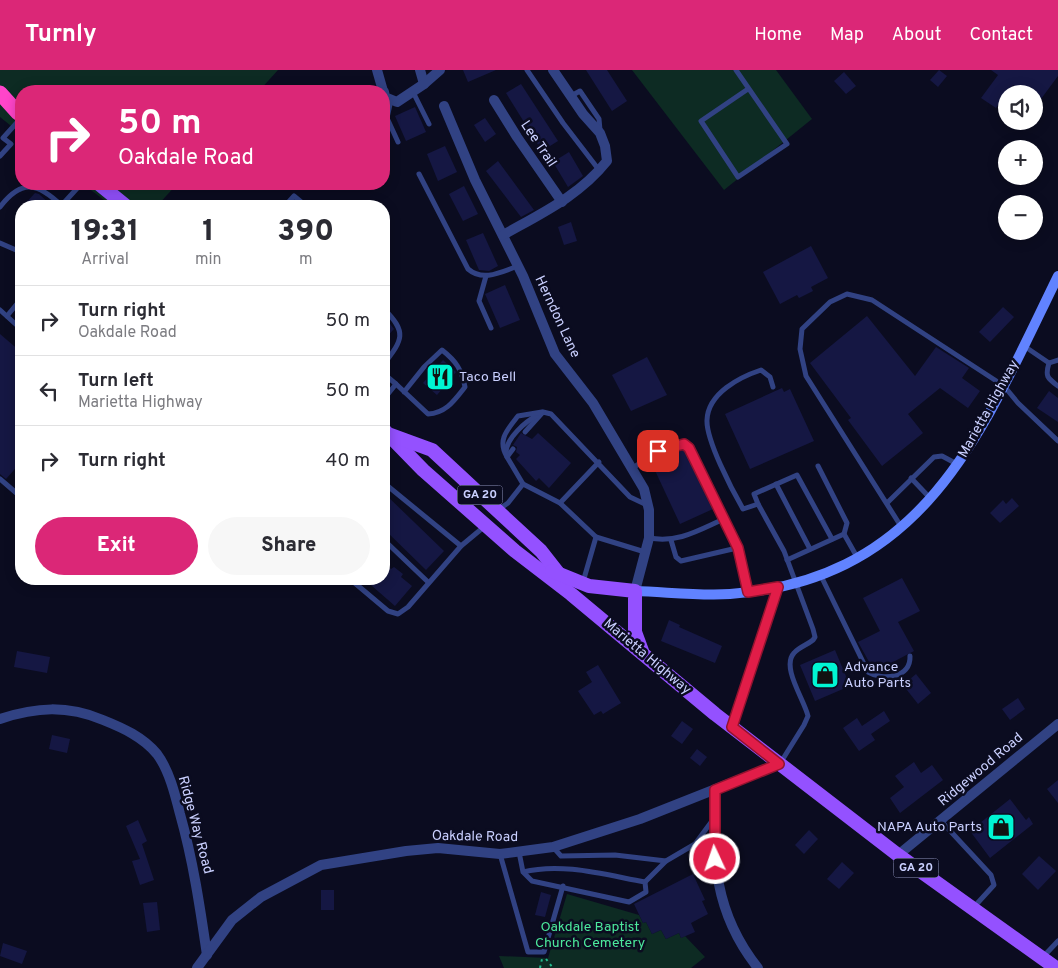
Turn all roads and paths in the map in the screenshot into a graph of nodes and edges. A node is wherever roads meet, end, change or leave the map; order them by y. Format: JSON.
{"nodes":[{"id":1,"x":377,"y":70,"type":"edge"},
{"id":2,"x":420,"y":70,"type":"edge"},
{"id":3,"x":440,"y":70,"type":"edge"},
{"id":4,"x":527,"y":70,"type":"edge"},
{"id":5,"x":553,"y":70,"type":"edge"},
{"id":6,"x":736,"y":70,"type":"edge"},
{"id":7,"x":424,"y":84,"type":"junction"},
{"id":8,"x":383,"y":85,"type":"edge"},
{"id":9,"x":748,"y":89,"type":"junction"},
{"id":10,"x":413,"y":92,"type":"junction"},
{"id":11,"x":0,"y":93,"type":"edge"},
{"id":12,"x":390,"y":97,"type":"edge"},
{"id":13,"x":494,"y":100,"type":"dead end"},
{"id":14,"x":0,"y":102,"type":"edge"},
{"id":15,"x":444,"y":106,"type":"dead end"},
{"id":16,"x":15,"y":110,"type":"edge"},
{"id":17,"x":15,"y":112,"type":"edge"},
{"id":18,"x":15,"y":122,"type":"edge"},
{"id":19,"x":429,"y":124,"type":"dead end"},
{"id":20,"x":390,"y":125,"type":"edge"},
{"id":21,"x":2,"y":137,"type":"edge"},
{"id":22,"x":398,"y":142,"type":"dead end"},
{"id":23,"x":0,"y":156,"type":"edge"},
{"id":24,"x":599,"y":170,"type":"junction"},
{"id":25,"x":419,"y":174,"type":"dead end"},
{"id":26,"x":19,"y":190,"type":"edge"},
{"id":27,"x":46,"y":190,"type":"edge"},
{"id":28,"x":76,"y":190,"type":"edge"},
{"id":29,"x":106,"y":190,"type":"edge"},
{"id":30,"x":55,"y":200,"type":"edge"},
{"id":31,"x":66,"y":200,"type":"edge"},
{"id":32,"x":119,"y":200,"type":"edge"},
{"id":33,"x":562,"y":202,"type":"junction"},
{"id":34,"x":0,"y":207,"type":"edge"},
{"id":35,"x":503,"y":235,"type":"junction"},
{"id":36,"x":0,"y":243,"type":"edge"},
{"id":37,"x":15,"y":250,"type":"edge"},
{"id":38,"x":518,"y":266,"type":"junction"},
{"id":39,"x":486,"y":276,"type":"junction"},
{"id":40,"x":1058,"y":276,"type":"edge"},
{"id":41,"x":15,"y":306,"type":"edge"},
{"id":42,"x":0,"y":310,"type":"edge"},
{"id":43,"x":390,"y":315,"type":"edge"},
{"id":44,"x":7,"y":316,"type":"junction"},
{"id":45,"x":15,"y":323,"type":"edge"},
{"id":46,"x":491,"y":328,"type":"dead end"},
{"id":47,"x":1024,"y":346,"type":"junction"},
{"id":48,"x":390,"y":356,"type":"edge"},
{"id":49,"x":1058,"y":360,"type":"edge"},
{"id":50,"x":1049,"y":363,"type":"junction"},
{"id":51,"x":390,"y":379,"type":"edge"},
{"id":52,"x":396,"y":384,"type":"junction"},
{"id":53,"x":1004,"y":386,"type":"junction"},
{"id":54,"x":1058,"y":386,"type":"edge"},
{"id":55,"x":773,"y":387,"type":"dead end"},
{"id":56,"x":390,"y":392,"type":"edge"},
{"id":57,"x":404,"y":392,"type":"junction"},
{"id":58,"x":543,"y":412,"type":"junction"},
{"id":59,"x":525,"y":432,"type":"dead end"},
{"id":60,"x":390,"y":434,"type":"edge"},
{"id":61,"x":390,"y":436,"type":"edge"},
{"id":62,"x":1058,"y":441,"type":"edge"},
{"id":63,"x":513,"y":449,"type":"dead end"},
{"id":64,"x":507,"y":457,"type":"junction"},
{"id":65,"x":598,"y":462,"type":"junction"},
{"id":66,"x":958,"y":465,"type":"junction"},
{"id":67,"x":818,"y":466,"type":"dead end"},
{"id":68,"x":634,"y":468,"type":"junction"},
{"id":69,"x":911,"y":478,"type":"junction"},
{"id":70,"x":0,"y":479,"type":"edge"},
{"id":71,"x":523,"y":484,"type":"junction"},
{"id":72,"x":776,"y":484,"type":"junction"},
{"id":73,"x":390,"y":488,"type":"edge"},
{"id":74,"x":15,"y":492,"type":"edge"},
{"id":75,"x":931,"y":499,"type":"junction"},
{"id":76,"x":560,"y":503,"type":"junction"},
{"id":77,"x":886,"y":503,"type":"junction"},
{"id":78,"x":758,"y":504,"type":"junction"},
{"id":79,"x":647,"y":505,"type":"junction"},
{"id":80,"x":498,"y":511,"type":"junction"},
{"id":81,"x":724,"y":519,"type":"junction"},
{"id":82,"x":487,"y":525,"type":"junction"},
{"id":83,"x":902,"y":528,"type":"junction"},
{"id":84,"x":844,"y":534,"type":"junction"},
{"id":85,"x":596,"y":537,"type":"junction"},
{"id":86,"x":649,"y":538,"type":"junction"},
{"id":87,"x":832,"y":539,"type":"junction"},
{"id":88,"x":671,"y":540,"type":"junction"},
{"id":89,"x":390,"y":546,"type":"edge"},
{"id":90,"x":460,"y":546,"type":"junction"},
{"id":91,"x":738,"y":548,"type":"junction"},
{"id":92,"x":810,"y":549,"type":"junction"},
{"id":93,"x":515,"y":551,"type":"junction"},
{"id":94,"x":646,"y":553,"type":"junction"},
{"id":95,"x":857,"y":558,"type":"junction"},
{"id":96,"x":787,"y":560,"type":"junction"},
{"id":97,"x":559,"y":574,"type":"junction"},
{"id":98,"x":821,"y":576,"type":"junction"},
{"id":99,"x":428,"y":582,"type":"junction"},
{"id":100,"x":796,"y":583,"type":"junction"},
{"id":101,"x":582,"y":584,"type":"junction"},
{"id":102,"x":357,"y":585,"type":"edge"},
{"id":103,"x":778,"y":587,"type":"junction"},
{"id":104,"x":635,"y":590,"type":"junction"},
{"id":105,"x":748,"y":592,"type":"junction"},
{"id":106,"x":642,"y":652,"type":"junction"},
{"id":107,"x":910,"y":656,"type":"dead end"},
{"id":108,"x":0,"y":719,"type":"edge"},
{"id":109,"x":1058,"y":724,"type":"edge"},
{"id":110,"x":732,"y":727,"type":"junction"},
{"id":111,"x":779,"y":764,"type":"junction"},
{"id":112,"x":715,"y":790,"type":"junction"},
{"id":113,"x":714,"y":819,"type":"junction"},
{"id":114,"x":941,"y":822,"type":"junction"},
{"id":115,"x":553,"y":847,"type":"junction"},
{"id":116,"x":519,"y":852,"type":"junction"},
{"id":117,"x":500,"y":854,"type":"junction"},
{"id":118,"x":898,"y":855,"type":"junction"},
{"id":119,"x":666,"y":861,"type":"junction"},
{"id":120,"x":523,"y":872,"type":"junction"},
{"id":121,"x":645,"y":882,"type":"junction"},
{"id":122,"x":563,"y":886,"type":"junction"},
{"id":123,"x":972,"y":908,"type":"junction"},
{"id":124,"x":1058,"y":941,"type":"edge"},
{"id":125,"x":544,"y":952,"type":"junction"},
{"id":126,"x":207,"y":955,"type":"junction"},
{"id":127,"x":1042,"y":958,"type":"junction"},
{"id":128,"x":197,"y":968,"type":"edge"},
{"id":129,"x":553,"y":968,"type":"edge"},
{"id":130,"x":758,"y":968,"type":"edge"},
{"id":131,"x":1056,"y":968,"type":"edge"}],
"edges":[{"from":1,"to":8,"type":"street"},
{"from":2,"to":7,"type":"street"},
{"from":3,"to":7,"type":"street"},
{"from":4,"to":24,"type":"lane"},
{"from":5,"to":24,"type":"street"},
{"from":6,"to":9,"type":"lane"},
{"from":7,"to":10,"type":"street"},
{"from":9,"to":9,"type":"lane"},
{"from":10,"to":12,"type":"street"},
{"from":10,"to":19,"type":"lane"},
{"from":11,"to":16,"type":"highway"},
{"from":13,"to":33,"type":"street","name":"Lee Trail"},
{"from":14,"to":17,"type":"main road"},
{"from":15,"to":35,"type":"street","name":"Herndon Lane"},
{"from":18,"to":21,"type":"lane"},
{"from":20,"to":22,"type":"lane"},
{"from":21,"to":23,"type":"lane"},
{"from":24,"to":33,"type":"street"},
{"from":25,"to":39,"type":"lane"},
{"from":26,"to":34,"type":"lane"},
{"from":27,"to":30,"type":"lane"},
{"from":28,"to":31,"type":"lane"},
{"from":29,"to":32,"type":"main road"},
{"from":33,"to":35,"type":"street"},
{"from":35,"to":38,"type":"street","name":"Herndon Lane"},
{"from":36,"to":37,"type":"lane"},
{"from":38,"to":39,"type":"lane"},
{"from":38,"to":68,"type":"street","name":"Herndon Lane"},
{"from":39,"to":46,"type":"lane"},
{"from":40,"to":47,"type":"main road","name":"Marietta Highway"},
{"from":41,"to":44,"type":"lane"},
{"from":42,"to":44,"type":"lane"},
{"from":43,"to":48,"type":"lane"},
{"from":44,"to":45,"type":"lane"},
{"from":47,"to":50,"type":"lane"},
{"from":47,"to":53,"type":"main road","name":"Marietta Highway"},
{"from":49,"to":50,"type":"lane"},
{"from":50,"to":54,"type":"lane"},
{"from":51,"to":52,"type":"lane"},
{"from":52,"to":56,"type":"lane"},
{"from":52,"to":57,"type":"lane"},
{"from":53,"to":62,"type":"lane"},
{"from":53,"to":66,"type":"main road","name":"Marietta Highway"},
{"from":53,"to":77,"type":"lane"},
{"from":55,"to":78,"type":"lane"},
{"from":57,"to":57,"type":"lane"},
{"from":58,"to":59,"type":"lane"},
{"from":58,"to":64,"type":"lane"},
{"from":58,"to":64,"type":"lane"},
{"from":58,"to":65,"type":"lane"},
{"from":60,"to":80,"type":"main road","name":"Marietta Highway","number":"GA 20"},
{"from":61,"to":82,"type":"main road","name":"Marietta Highway","number":"GA 20"},
{"from":63,"to":64,"type":"lane"},
{"from":64,"to":71,"type":"lane"},
{"from":65,"to":76,"type":"lane"},
{"from":65,"to":79,"type":"lane"},
{"from":66,"to":69,"type":"lane"},
{"from":66,"to":75,"type":"main road","name":"Marietta Highway"},
{"from":67,"to":84,"type":"lane"},
{"from":68,"to":79,"type":"street","name":"Herndon Lane"},
{"from":68,"to":81,"type":"lane"},
{"from":69,"to":75,"type":"lane"},
{"from":69,"to":77,"type":"lane"},
{"from":70,"to":74,"type":"lane"},
{"from":71,"to":76,"type":"lane"},
{"from":71,"to":80,"type":"lane"},
{"from":72,"to":78,"type":"lane"},
{"from":72,"to":87,"type":"lane"},
{"from":72,"to":92,"type":"lane"},
{"from":73,"to":90,"type":"lane"},
{"from":75,"to":83,"type":"main road","name":"Marietta Highway"},
{"from":76,"to":85,"type":"lane"},
{"from":77,"to":83,"type":"lane"},
{"from":78,"to":96,"type":"lane"},
{"from":79,"to":86,"type":"street","name":"Herndon Lane"},
{"from":80,"to":97,"type":"main road","name":"Marietta Highway","number":"GA 20"},
{"from":81,"to":88,"type":"lane"},
{"from":81,"to":91,"type":"lane"},
{"from":82,"to":90,"type":"lane"},
{"from":82,"to":93,"type":"main road","name":"Marietta Highway","number":"GA 20"},
{"from":83,"to":95,"type":"main road","name":"Marietta Highway"},
{"from":84,"to":87,"type":"lane"},
{"from":84,"to":95,"type":"lane"},
{"from":85,"to":94,"type":"lane"},
{"from":85,"to":101,"type":"lane"},
{"from":86,"to":88,"type":"lane"},
{"from":86,"to":94,"type":"street","name":"Herndon Lane"},
{"from":87,"to":92,"type":"lane"},
{"from":88,"to":91,"type":"lane"},
{"from":89,"to":99,"type":"lane"},
{"from":90,"to":99,"type":"lane"},
{"from":91,"to":105,"type":"lane"},
{"from":92,"to":96,"type":"lane"},
{"from":93,"to":97,"type":"main road","name":"Marietta Highway"},
{"from":93,"to":106,"type":"main road","name":"Marietta Highway","number":"GA 20"},
{"from":94,"to":104,"type":"street","name":"Herndon Lane"},
{"from":95,"to":98,"type":"main road","name":"Marietta Highway"},
{"from":96,"to":100,"type":"lane"},
{"from":97,"to":101,"type":"main road","name":"Marietta Highway","number":"GA 20"},
{"from":98,"to":100,"type":"main road","name":"Marietta Highway"},
{"from":98,"to":107,"type":"lane"},
{"from":99,"to":102,"type":"lane"},
{"from":100,"to":103,"type":"main road","name":"Marietta Highway"},
{"from":100,"to":111,"type":"lane"},
{"from":101,"to":104,"type":"main road","name":"Marietta Highway","number":"GA 20"},
{"from":103,"to":105,"type":"main road","name":"Marietta Highway"},
{"from":103,"to":110,"type":"street"},
{"from":104,"to":105,"type":"main road","name":"Marietta Highway"},
{"from":104,"to":106,"type":"main road"},
{"from":106,"to":110,"type":"main road","name":"Marietta Highway","number":"GA 20"},
{"from":108,"to":126,"type":"street","name":"Ridge Way Road"},
{"from":109,"to":114,"type":"street","name":"Ridgewood Road"},
{"from":110,"to":111,"type":"main road","name":"Marietta Highway","number":"GA 20"},
{"from":111,"to":112,"type":"street","name":"Oakdale Road"},
{"from":111,"to":118,"type":"main road","number":"GA 20"},
{"from":112,"to":113,"type":"street"},
{"from":112,"to":115,"type":"street","name":"Oakdale Road"},
{"from":113,"to":119,"type":"lane"},
{"from":113,"to":130,"type":"street"},
{"from":114,"to":118,"type":"street","name":"Ridgewood Road"},
{"from":114,"to":123,"type":"lane"},
{"from":115,"to":116,"type":"street","name":"Oakdale Road"},
{"from":115,"to":119,"type":"lane"},
{"from":116,"to":117,"type":"street","name":"Oakdale Road"},
{"from":116,"to":120,"type":"lane"},
{"from":117,"to":125,"type":"lane"},
{"from":117,"to":126,"type":"street","name":"Oakdale Road"},
{"from":118,"to":123,"type":"main road","number":"GA 20"},
{"from":119,"to":121,"type":"lane"},
{"from":120,"to":121,"type":"lane"},
{"from":120,"to":122,"type":"lane"},
{"from":121,"to":122,"type":"lane"},
{"from":122,"to":125,"type":"lane"},
{"from":123,"to":127,"type":"main road","number":"GA 20"},
{"from":124,"to":127,"type":"lane"},
{"from":125,"to":129,"type":"path"},
{"from":126,"to":128,"type":"street","name":"Oakdale Road"},
{"from":127,"to":131,"type":"main road","number":"GA 20"}]}
